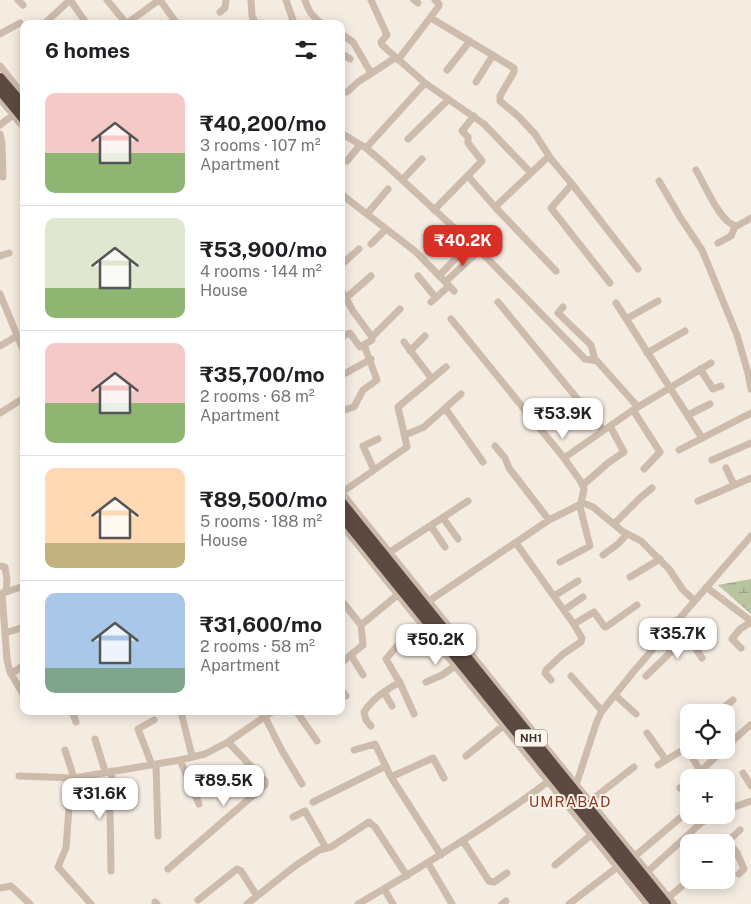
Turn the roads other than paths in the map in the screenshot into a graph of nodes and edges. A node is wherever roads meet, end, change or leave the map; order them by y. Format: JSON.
{"nodes":[{"id":1,"x":70,"y":0,"type":"edge"},
{"id":2,"x":107,"y":0,"type":"edge"},
{"id":3,"x":159,"y":0,"type":"edge"},
{"id":4,"x":226,"y":0,"type":"edge"},
{"id":5,"x":252,"y":0,"type":"edge"},
{"id":6,"x":286,"y":0,"type":"edge"},
{"id":7,"x":305,"y":0,"type":"edge"},
{"id":8,"x":371,"y":0,"type":"edge"},
{"id":9,"x":435,"y":0,"type":"edge"},
{"id":10,"x":220,"y":12,"type":"dead end"},
{"id":11,"x":432,"y":18,"type":"junction"},
{"id":12,"x":48,"y":20,"type":"edge"},
{"id":13,"x":85,"y":20,"type":"edge"},
{"id":14,"x":123,"y":20,"type":"edge"},
{"id":15,"x":132,"y":20,"type":"edge"},
{"id":16,"x":174,"y":20,"type":"edge"},
{"id":17,"x":254,"y":20,"type":"edge"},
{"id":18,"x":293,"y":20,"type":"dead end"},
{"id":19,"x":318,"y":20,"type":"edge"},
{"id":20,"x":20,"y":23,"type":"dead end"},
{"id":21,"x":0,"y":34,"type":"edge"},
{"id":22,"x":345,"y":37,"type":"edge"},
{"id":23,"x":470,"y":41,"type":"junction"},
{"id":24,"x":493,"y":55,"type":"junction"},
{"id":25,"x":345,"y":56,"type":"edge"},
{"id":26,"x":350,"y":59,"type":"dead end"},
{"id":27,"x":397,"y":59,"type":"junction"},
{"id":28,"x":0,"y":66,"type":"edge"},
{"id":29,"x":447,"y":70,"type":"dead end"},
{"id":30,"x":371,"y":73,"type":"junction"},
{"id":31,"x":0,"y":78,"type":"edge"},
{"id":32,"x":476,"y":82,"type":"dead end"},
{"id":33,"x":425,"y":83,"type":"junction"},
{"id":34,"x":0,"y":90,"type":"edge"},
{"id":35,"x":20,"y":91,"type":"edge"},
{"id":36,"x":347,"y":92,"type":"dead end"},
{"id":37,"x":0,"y":99,"type":"edge"},
{"id":38,"x":448,"y":100,"type":"junction"},
{"id":39,"x":20,"y":101,"type":"edge"},
{"id":40,"x":20,"y":114,"type":"edge"},
{"id":41,"x":13,"y":115,"type":"junction"},
{"id":42,"x":474,"y":116,"type":"junction"},
{"id":43,"x":20,"y":123,"type":"edge"},
{"id":44,"x":0,"y":125,"type":"edge"},
{"id":45,"x":0,"y":134,"type":"edge"},
{"id":46,"x":345,"y":135,"type":"edge"},
{"id":47,"x":408,"y":139,"type":"dead end"},
{"id":48,"x":363,"y":146,"type":"junction"},
{"id":49,"x":548,"y":156,"type":"junction"},
{"id":50,"x":422,"y":159,"type":"dead end"},
{"id":51,"x":347,"y":161,"type":"dead end"},
{"id":52,"x":696,"y":170,"type":"dead end"},
{"id":53,"x":531,"y":173,"type":"junction"},
{"id":54,"x":468,"y":176,"type":"junction"},
{"id":55,"x":3,"y":177,"type":"dead end"},
{"id":56,"x":402,"y":180,"type":"junction"},
{"id":57,"x":659,"y":181,"type":"dead end"},
{"id":58,"x":572,"y":184,"type":"junction"},
{"id":59,"x":388,"y":189,"type":"dead end"},
{"id":60,"x":345,"y":197,"type":"edge"},
{"id":61,"x":495,"y":207,"type":"junction"},
{"id":62,"x":434,"y":210,"type":"junction"},
{"id":63,"x":367,"y":214,"type":"junction"},
{"id":64,"x":751,"y":218,"type":"edge"},
{"id":65,"x":735,"y":227,"type":"junction"},
{"id":66,"x":386,"y":229,"type":"junction"},
{"id":67,"x":470,"y":243,"type":"junction"},
{"id":68,"x":718,"y":243,"type":"dead end"},
{"id":69,"x":371,"y":244,"type":"dead end"},
{"id":70,"x":359,"y":249,"type":"dead end"},
{"id":71,"x":479,"y":251,"type":"junction"},
{"id":72,"x":9,"y":253,"type":"dead end"},
{"id":73,"x":0,"y":256,"type":"edge"},
{"id":74,"x":345,"y":261,"type":"edge"},
{"id":75,"x":638,"y":269,"type":"dead end"},
{"id":76,"x":556,"y":271,"type":"dead end"},
{"id":77,"x":371,"y":276,"type":"dead end"},
{"id":78,"x":418,"y":276,"type":"dead end"},
{"id":79,"x":439,"y":276,"type":"junction"},
{"id":80,"x":610,"y":283,"type":"dead end"},
{"id":81,"x":450,"y":287,"type":"junction"},
{"id":82,"x":346,"y":298,"type":"joint"},
{"id":83,"x":1,"y":299,"type":"edge"},
{"id":84,"x":658,"y":301,"type":"dead end"},
{"id":85,"x":498,"y":302,"type":"dead end"},
{"id":86,"x":616,"y":303,"type":"dead end"},
{"id":87,"x":563,"y":307,"type":"dead end"},
{"id":88,"x":400,"y":309,"type":"dead end"},
{"id":89,"x":451,"y":319,"type":"dead end"},
{"id":90,"x":626,"y":319,"type":"junction"},
{"id":91,"x":685,"y":331,"type":"dead end"},
{"id":92,"x":17,"y":336,"type":"junction"},
{"id":93,"x":345,"y":336,"type":"edge"},
{"id":94,"x":426,"y":336,"type":"dead end"},
{"id":95,"x":372,"y":337,"type":"junction"},
{"id":96,"x":404,"y":342,"type":"dead end"},
{"id":97,"x":20,"y":343,"type":"edge"},
{"id":98,"x":364,"y":345,"type":"junction"},
{"id":99,"x":0,"y":346,"type":"edge"},
{"id":100,"x":410,"y":351,"type":"junction"},
{"id":101,"x":646,"y":353,"type":"junction"},
{"id":102,"x":371,"y":359,"type":"junction"},
{"id":103,"x":595,"y":360,"type":"junction"},
{"id":104,"x":711,"y":363,"type":"dead end"},
{"id":105,"x":446,"y":367,"type":"dead end"},
{"id":106,"x":700,"y":369,"type":"junction"},
{"id":107,"x":346,"y":373,"type":"dead end"},
{"id":108,"x":432,"y":379,"type":"junction"},
{"id":109,"x":721,"y":386,"type":"dead end"},
{"id":110,"x":670,"y":387,"type":"junction"},
{"id":111,"x":751,"y":388,"type":"edge"},
{"id":112,"x":461,"y":394,"type":"dead end"},
{"id":113,"x":20,"y":400,"type":"edge"},
{"id":114,"x":710,"y":404,"type":"dead end"},
{"id":115,"x":445,"y":408,"type":"junction"},
{"id":116,"x":635,"y":409,"type":"junction"},
{"id":117,"x":345,"y":410,"type":"edge"},
{"id":118,"x":0,"y":413,"type":"edge"},
{"id":119,"x":751,"y":413,"type":"edge"},
{"id":120,"x":688,"y":415,"type":"junction"},
{"id":121,"x":610,"y":426,"type":"junction"},
{"id":122,"x":602,"y":430,"type":"junction"},
{"id":123,"x":405,"y":435,"type":"junction"},
{"id":124,"x":378,"y":438,"type":"dead end"},
{"id":125,"x":702,"y":438,"type":"junction"},
{"id":126,"x":751,"y":443,"type":"edge"},
{"id":127,"x":495,"y":446,"type":"dead end"},
{"id":128,"x":679,"y":450,"type":"dead end"},
{"id":129,"x":564,"y":458,"type":"junction"},
{"id":130,"x":712,"y":460,"type":"dead end"},
{"id":131,"x":483,"y":462,"type":"dead end"},
{"id":132,"x":726,"y":468,"type":"dead end"},
{"id":133,"x":644,"y":469,"type":"dead end"},
{"id":134,"x":374,"y":470,"type":"junction"},
{"id":135,"x":751,"y":478,"type":"edge"},
{"id":136,"x":734,"y":485,"type":"junction"},
{"id":137,"x":583,"y":486,"type":"junction"},
{"id":138,"x":652,"y":488,"type":"dead end"},
{"id":139,"x":345,"y":489,"type":"edge"},
{"id":140,"x":345,"y":497,"type":"edge"},
{"id":141,"x":468,"y":501,"type":"dead end"},
{"id":142,"x":698,"y":501,"type":"dead end"},
{"id":143,"x":580,"y":503,"type":"junction"},
{"id":144,"x":345,"y":507,"type":"edge"},
{"id":145,"x":443,"y":518,"type":"junction"},
{"id":146,"x":345,"y":520,"type":"edge"},
{"id":147,"x":549,"y":520,"type":"junction"},
{"id":148,"x":614,"y":524,"type":"junction"},
{"id":149,"x":431,"y":526,"type":"junction"},
{"id":150,"x":345,"y":529,"type":"edge"},
{"id":151,"x":627,"y":534,"type":"junction"},
{"id":152,"x":751,"y":536,"type":"edge"},
{"id":153,"x":458,"y":539,"type":"dead end"},
{"id":154,"x":516,"y":543,"type":"junction"},
{"id":155,"x":445,"y":546,"type":"dead end"},
{"id":156,"x":390,"y":552,"type":"junction"},
{"id":157,"x":603,"y":555,"type":"dead end"},
{"id":158,"x":660,"y":559,"type":"junction"},
{"id":159,"x":560,"y":562,"type":"dead end"},
{"id":160,"x":0,"y":566,"type":"edge"},
{"id":161,"x":630,"y":576,"type":"dead end"},
{"id":162,"x":578,"y":581,"type":"dead end"},
{"id":163,"x":706,"y":586,"type":"junction"},
{"id":164,"x":20,"y":587,"type":"edge"},
{"id":165,"x":3,"y":593,"type":"edge"},
{"id":166,"x":400,"y":593,"type":"junction"},
{"id":167,"x":554,"y":596,"type":"junction"},
{"id":168,"x":583,"y":597,"type":"dead end"},
{"id":169,"x":694,"y":600,"type":"junction"},
{"id":170,"x":427,"y":603,"type":"junction"},
{"id":171,"x":345,"y":605,"type":"edge"},
{"id":172,"x":637,"y":605,"type":"dead end"},
{"id":173,"x":564,"y":610,"type":"junction"},
{"id":174,"x":677,"y":620,"type":"junction"},
{"id":175,"x":751,"y":621,"type":"edge"},
{"id":176,"x":574,"y":624,"type":"junction"},
{"id":177,"x":361,"y":625,"type":"junction"},
{"id":178,"x":424,"y":627,"type":"junction"},
{"id":179,"x":20,"y":628,"type":"edge"},
{"id":180,"x":4,"y":633,"type":"junction"},
{"id":181,"x":660,"y":640,"type":"junction"},
{"id":182,"x":2,"y":643,"type":"edge"},
{"id":183,"x":741,"y":648,"type":"dead end"},
{"id":184,"x":351,"y":655,"type":"junction"},
{"id":185,"x":702,"y":658,"type":"dead end"},
{"id":186,"x":345,"y":660,"type":"edge"},
{"id":187,"x":455,"y":666,"type":"junction"},
{"id":188,"x":20,"y":668,"type":"edge"},
{"id":189,"x":11,"y":674,"type":"junction"},
{"id":190,"x":363,"y":675,"type":"dead end"},
{"id":191,"x":572,"y":676,"type":"dead end"},
{"id":192,"x":646,"y":676,"type":"dead end"},
{"id":193,"x":551,"y":680,"type":"dead end"},
{"id":194,"x":400,"y":682,"type":"junction"},
{"id":195,"x":426,"y":682,"type":"dead end"},
{"id":196,"x":20,"y":689,"type":"edge"},
{"id":197,"x":384,"y":692,"type":"junction"},
{"id":198,"x":615,"y":696,"type":"junction"},
{"id":199,"x":733,"y":700,"type":"dead end"},
{"id":200,"x":728,"y":704,"type":"edge"},
{"id":201,"x":392,"y":706,"type":"dead end"},
{"id":202,"x":602,"y":711,"type":"junction"},
{"id":203,"x":414,"y":714,"type":"dead end"},
{"id":204,"x":636,"y":714,"type":"dead end"},
{"id":205,"x":73,"y":715,"type":"edge"},
{"id":206,"x":268,"y":715,"type":"edge"},
{"id":207,"x":299,"y":715,"type":"edge"},
{"id":208,"x":182,"y":716,"type":"dead end"},
{"id":209,"x":265,"y":717,"type":"junction"},
{"id":210,"x":154,"y":720,"type":"dead end"},
{"id":211,"x":522,"y":721,"type":"junction"},
{"id":212,"x":76,"y":722,"type":"dead end"},
{"id":213,"x":371,"y":726,"type":"dead end"},
{"id":214,"x":503,"y":726,"type":"junction"},
{"id":215,"x":751,"y":726,"type":"edge"},
{"id":216,"x":647,"y":733,"type":"dead end"},
{"id":217,"x":94,"y":739,"type":"dead end"},
{"id":218,"x":735,"y":739,"type":"edge"},
{"id":219,"x":317,"y":741,"type":"dead end"},
{"id":220,"x":228,"y":742,"type":"junction"},
{"id":221,"x":66,"y":750,"type":"dead end"},
{"id":222,"x":354,"y":750,"type":"dead end"},
{"id":223,"x":192,"y":756,"type":"junction"},
{"id":224,"x":466,"y":756,"type":"dead end"},
{"id":225,"x":716,"y":759,"type":"edge"},
{"id":226,"x":180,"y":760,"type":"junction"},
{"id":227,"x":666,"y":760,"type":"junction"},
{"id":228,"x":154,"y":764,"type":"junction"},
{"id":229,"x":658,"y":765,"type":"dead end"},
{"id":230,"x":386,"y":766,"type":"junction"},
{"id":231,"x":634,"y":766,"type":"dead end"},
{"id":232,"x":700,"y":769,"type":"edge"},
{"id":233,"x":707,"y":769,"type":"edge"},
{"id":234,"x":109,"y":771,"type":"junction"},
{"id":235,"x":743,"y":773,"type":"dead end"},
{"id":236,"x":19,"y":776,"type":"dead end"},
{"id":237,"x":391,"y":777,"type":"junction"},
{"id":238,"x":74,"y":778,"type":"junction"},
{"id":239,"x":444,"y":778,"type":"dead end"},
{"id":240,"x":550,"y":780,"type":"junction"},
{"id":241,"x":302,"y":784,"type":"dead end"},
{"id":242,"x":576,"y":785,"type":"junction"},
{"id":243,"x":751,"y":786,"type":"edge"},
{"id":244,"x":590,"y":801,"type":"junction"},
{"id":245,"x":751,"y":801,"type":"edge"},
{"id":246,"x":312,"y":802,"type":"dead end"},
{"id":247,"x":198,"y":804,"type":"dead end"},
{"id":248,"x":735,"y":807,"type":"edge"},
{"id":249,"x":293,"y":817,"type":"dead end"},
{"id":250,"x":680,"y":818,"type":"dead end"},
{"id":251,"x":700,"y":824,"type":"edge"},
{"id":252,"x":740,"y":830,"type":"dead end"},
{"id":253,"x":591,"y":835,"type":"junction"},
{"id":254,"x":735,"y":835,"type":"edge"},
{"id":255,"x":158,"y":836,"type":"dead end"},
{"id":256,"x":463,"y":841,"type":"junction"},
{"id":257,"x":326,"y":848,"type":"junction"},
{"id":258,"x":735,"y":851,"type":"edge"},
{"id":259,"x":441,"y":855,"type":"junction"},
{"id":260,"x":635,"y":856,"type":"junction"},
{"id":261,"x":428,"y":863,"type":"junction"},
{"id":262,"x":555,"y":865,"type":"dead end"},
{"id":263,"x":620,"y":865,"type":"junction"},
{"id":264,"x":168,"y":869,"type":"dead end"},
{"id":265,"x":111,"y":871,"type":"dead end"},
{"id":266,"x":645,"y":873,"type":"junction"},
{"id":267,"x":507,"y":874,"type":"dead end"},
{"id":268,"x":739,"y":874,"type":"dead end"},
{"id":269,"x":407,"y":876,"type":"junction"},
{"id":270,"x":0,"y":888,"type":"edge"},
{"id":271,"x":384,"y":889,"type":"junction"},
{"id":272,"x":680,"y":889,"type":"edge"},
{"id":273,"x":257,"y":896,"type":"junction"},
{"id":274,"x":198,"y":900,"type":"dead end"},
{"id":275,"x":667,"y":901,"type":"edge"},
{"id":276,"x":30,"y":904,"type":"edge"},
{"id":277,"x":91,"y":904,"type":"edge"},
{"id":278,"x":247,"y":904,"type":"edge"},
{"id":279,"x":358,"y":904,"type":"edge"},
{"id":280,"x":393,"y":904,"type":"edge"},
{"id":281,"x":452,"y":904,"type":"edge"},
{"id":282,"x":569,"y":904,"type":"edge"},
{"id":283,"x":647,"y":904,"type":"edge"},
{"id":284,"x":656,"y":904,"type":"edge"},
{"id":285,"x":674,"y":904,"type":"edge"}],
"edges":[{"from":1,"to":12,"type":"street"},
{"from":1,"to":13,"type":"street"},
{"from":2,"to":14,"type":"street"},
{"from":3,"to":15,"type":"street"},
{"from":3,"to":16,"type":"street"},
{"from":4,"to":10,"type":"street"},
{"from":5,"to":17,"type":"street"},
{"from":6,"to":18,"type":"street"},
{"from":7,"to":19,"type":"street"},
{"from":8,"to":27,"type":"street"},
{"from":9,"to":11,"type":"street"},
{"from":11,"to":23,"type":"street"},
{"from":11,"to":27,"type":"street"},
{"from":20,"to":21,"type":"street"},
{"from":22,"to":30,"type":"street"},
{"from":23,"to":24,"type":"street"},
{"from":23,"to":29,"type":"street"},
{"from":24,"to":32,"type":"street"},
{"from":24,"to":49,"type":"street"},
{"from":25,"to":26,"type":"street"},
{"from":27,"to":30,"type":"street"},
{"from":27,"to":33,"type":"street"},
{"from":28,"to":35,"type":"street"},
{"from":30,"to":36,"type":"street"},
{"from":31,"to":39,"type":"highway"},
{"from":33,"to":38,"type":"street"},
{"from":33,"to":48,"type":"street"},
{"from":34,"to":40,"type":"highway"},
{"from":37,"to":41,"type":"street"},
{"from":38,"to":42,"type":"street"},
{"from":38,"to":47,"type":"street"},
{"from":41,"to":43,"type":"street"},
{"from":41,"to":44,"type":"street"},
{"from":42,"to":53,"type":"street"},
{"from":42,"to":54,"type":"street"},
{"from":45,"to":55,"type":"street"},
{"from":46,"to":48,"type":"street"},
{"from":48,"to":51,"type":"street"},
{"from":48,"to":56,"type":"street"},
{"from":49,"to":53,"type":"street"},
{"from":49,"to":58,"type":"street"},
{"from":50,"to":56,"type":"street"},
{"from":52,"to":65,"type":"street"},
{"from":53,"to":61,"type":"street"},
{"from":54,"to":61,"type":"street"},
{"from":54,"to":62,"type":"street"},
{"from":56,"to":62,"type":"street"},
{"from":57,"to":111,"type":"street"},
{"from":58,"to":75,"type":"street"},
{"from":58,"to":80,"type":"street"},
{"from":59,"to":63,"type":"street"},
{"from":60,"to":63,"type":"street"},
{"from":61,"to":76,"type":"street"},
{"from":62,"to":67,"type":"street"},
{"from":63,"to":66,"type":"street"},
{"from":64,"to":65,"type":"street"},
{"from":65,"to":68,"type":"street"},
{"from":66,"to":69,"type":"street"},
{"from":66,"to":79,"type":"street"},
{"from":67,"to":71,"type":"street"},
{"from":67,"to":79,"type":"street"},
{"from":70,"to":74,"type":"street"},
{"from":71,"to":81,"type":"street"},
{"from":71,"to":103,"type":"street"},
{"from":72,"to":73,"type":"street"},
{"from":77,"to":82,"type":"street"},
{"from":78,"to":81,"type":"street"},
{"from":79,"to":81,"type":"street"},
{"from":82,"to":95,"type":"street"},
{"from":83,"to":92,"type":"street"},
{"from":84,"to":90,"type":"street"},
{"from":85,"to":122,"type":"street"},
{"from":86,"to":90,"type":"street"},
{"from":87,"to":103,"type":"street"},
{"from":88,"to":95,"type":"street"},
{"from":89,"to":129,"type":"street"},
{"from":90,"to":101,"type":"street"},
{"from":91,"to":101,"type":"street"},
{"from":92,"to":97,"type":"street"},
{"from":92,"to":99,"type":"street"},
{"from":93,"to":98,"type":"street"},
{"from":94,"to":100,"type":"street"},
{"from":95,"to":98,"type":"street"},
{"from":96,"to":100,"type":"street"},
{"from":98,"to":102,"type":"street"},
{"from":100,"to":108,"type":"street"},
{"from":101,"to":110,"type":"street"},
{"from":102,"to":107,"type":"street"},
{"from":102,"to":117,"type":"street"},
{"from":103,"to":116,"type":"street"},
{"from":104,"to":106,"type":"street"},
{"from":105,"to":108,"type":"street"},
{"from":106,"to":109,"type":"street"},
{"from":106,"to":110,"type":"street"},
{"from":108,"to":123,"type":"street"},
{"from":110,"to":116,"type":"street"},
{"from":110,"to":120,"type":"street"},
{"from":112,"to":115,"type":"street"},
{"from":113,"to":118,"type":"street"},
{"from":114,"to":120,"type":"street"},
{"from":115,"to":123,"type":"street"},
{"from":115,"to":131,"type":"street"},
{"from":116,"to":121,"type":"street"},
{"from":116,"to":133,"type":"street"},
{"from":119,"to":125,"type":"street"},
{"from":120,"to":125,"type":"street"},
{"from":121,"to":122,"type":"street"},
{"from":121,"to":137,"type":"street"},
{"from":122,"to":129,"type":"street"},
{"from":123,"to":134,"type":"street"},
{"from":124,"to":134,"type":"street"},
{"from":125,"to":128,"type":"street"},
{"from":126,"to":130,"type":"street"},
{"from":127,"to":147,"type":"street"},
{"from":129,"to":137,"type":"street"},
{"from":132,"to":136,"type":"street"},
{"from":134,"to":139,"type":"street"},
{"from":135,"to":136,"type":"street"},
{"from":136,"to":142,"type":"street"},
{"from":137,"to":143,"type":"street"},
{"from":138,"to":148,"type":"street"},
{"from":140,"to":156,"type":"street"},
{"from":141,"to":145,"type":"street"},
{"from":143,"to":147,"type":"street"},
{"from":143,"to":148,"type":"street"},
{"from":143,"to":159,"type":"street"},
{"from":144,"to":170,"type":"highway","number":"NH1"},
{"from":145,"to":149,"type":"street"},
{"from":145,"to":153,"type":"street"},
{"from":146,"to":166,"type":"highway","number":"NH1"},
{"from":147,"to":154,"type":"street"},
{"from":148,"to":151,"type":"street"},
{"from":149,"to":155,"type":"street"},
{"from":149,"to":156,"type":"street"},
{"from":150,"to":166,"type":"street"},
{"from":151,"to":157,"type":"street"},
{"from":151,"to":158,"type":"street"},
{"from":152,"to":163,"type":"street"},
{"from":154,"to":167,"type":"street"},
{"from":154,"to":170,"type":"street"},
{"from":156,"to":170,"type":"street"},
{"from":158,"to":161,"type":"street"},
{"from":158,"to":169,"type":"street"},
{"from":160,"to":165,"type":"street"},
{"from":162,"to":167,"type":"street"},
{"from":163,"to":169,"type":"street"},
{"from":163,"to":175,"type":"street"},
{"from":164,"to":165,"type":"street"},
{"from":165,"to":180,"type":"street"},
{"from":166,"to":177,"type":"street"},
{"from":166,"to":178,"type":"street"},
{"from":166,"to":240,"type":"highway","number":"NH1"},
{"from":167,"to":173,"type":"street"},
{"from":168,"to":173,"type":"street"},
{"from":169,"to":174,"type":"street"},
{"from":170,"to":211,"type":"highway","number":"NH1"},
{"from":171,"to":177,"type":"street"},
{"from":172,"to":176,"type":"street"},
{"from":173,"to":176,"type":"street"},
{"from":174,"to":181,"type":"street"},
{"from":174,"to":185,"type":"street"},
{"from":175,"to":183,"type":"street"},
{"from":176,"to":193,"type":"street"},
{"from":177,"to":184,"type":"street"},
{"from":178,"to":187,"type":"street"},
{"from":178,"to":194,"type":"street"},
{"from":179,"to":180,"type":"street"},
{"from":180,"to":182,"type":"street"},
{"from":181,"to":192,"type":"street"},
{"from":181,"to":198,"type":"street"},
{"from":182,"to":189,"type":"street"},
{"from":184,"to":186,"type":"street"},
{"from":184,"to":190,"type":"street"},
{"from":187,"to":195,"type":"street"},
{"from":187,"to":214,"type":"street"},
{"from":188,"to":189,"type":"street"},
{"from":189,"to":196,"type":"street"},
{"from":191,"to":202,"type":"street"},
{"from":194,"to":197,"type":"street"},
{"from":194,"to":203,"type":"street"},
{"from":197,"to":201,"type":"street"},
{"from":197,"to":213,"type":"street"},
{"from":198,"to":202,"type":"street"},
{"from":198,"to":204,"type":"street"},
{"from":199,"to":200,"type":"street"},
{"from":202,"to":242,"type":"street"},
{"from":205,"to":212,"type":"street"},
{"from":206,"to":209,"type":"street"},
{"from":207,"to":219,"type":"street"},
{"from":208,"to":223,"type":"street"},
{"from":209,"to":220,"type":"street"},
{"from":209,"to":241,"type":"street"},
{"from":210,"to":228,"type":"street"},
{"from":211,"to":242,"type":"street"},
{"from":211,"to":266,"type":"highway","number":"NH1"},
{"from":214,"to":224,"type":"street"},
{"from":214,"to":240,"type":"street"},
{"from":215,"to":218,"type":"street"},
{"from":216,"to":227,"type":"street"},
{"from":217,"to":234,"type":"street"},
{"from":220,"to":223,"type":"street"},
{"from":220,"to":264,"type":"street"},
{"from":221,"to":238,"type":"street"},
{"from":222,"to":230,"type":"street"},
{"from":223,"to":226,"type":"street"},
{"from":225,"to":233,"type":"street"},
{"from":226,"to":228,"type":"street"},
{"from":226,"to":247,"type":"street"},
{"from":227,"to":229,"type":"street"},
{"from":227,"to":232,"type":"street"},
{"from":228,"to":234,"type":"street"},
{"from":228,"to":255,"type":"street"},
{"from":230,"to":237,"type":"street"},
{"from":230,"to":246,"type":"street"},
{"from":231,"to":244,"type":"street"},
{"from":234,"to":238,"type":"street"},
{"from":234,"to":265,"type":"street"},
{"from":235,"to":243,"type":"street"},
{"from":236,"to":238,"type":"street"},
{"from":237,"to":239,"type":"street"},
{"from":237,"to":259,"type":"street"},
{"from":238,"to":277,"type":"street"},
{"from":240,"to":253,"type":"street"},
{"from":240,"to":256,"type":"street"},
{"from":240,"to":263,"type":"highway","number":"NH1"},
{"from":242,"to":244,"type":"street"},
{"from":244,"to":260,"type":"street"},
{"from":245,"to":248,"type":"street"},
{"from":249,"to":257,"type":"street"},
{"from":250,"to":260,"type":"street"},
{"from":251,"to":266,"type":"street"},
{"from":252,"to":254,"type":"street"},
{"from":253,"to":262,"type":"street"},
{"from":253,"to":263,"type":"street"},
{"from":256,"to":259,"type":"street"},
{"from":256,"to":267,"type":"street"},
{"from":257,"to":269,"type":"street"},
{"from":257,"to":273,"type":"street"},
{"from":258,"to":268,"type":"street"},
{"from":259,"to":261,"type":"street"},
{"from":260,"to":266,"type":"street"},
{"from":261,"to":269,"type":"street"},
{"from":261,"to":281,"type":"street"},
{"from":263,"to":282,"type":"street"},
{"from":263,"to":283,"type":"street"},
{"from":263,"to":284,"type":"highway","number":"NH1"},
{"from":266,"to":275,"type":"highway","number":"NH1"},
{"from":269,"to":271,"type":"street"},
{"from":270,"to":276,"type":"street"},
{"from":271,"to":279,"type":"street"},
{"from":271,"to":280,"type":"street"},
{"from":272,"to":275,"type":"street"},
{"from":273,"to":274,"type":"street"},
{"from":273,"to":278,"type":"street"},
{"from":275,"to":285,"type":"street"}]}
